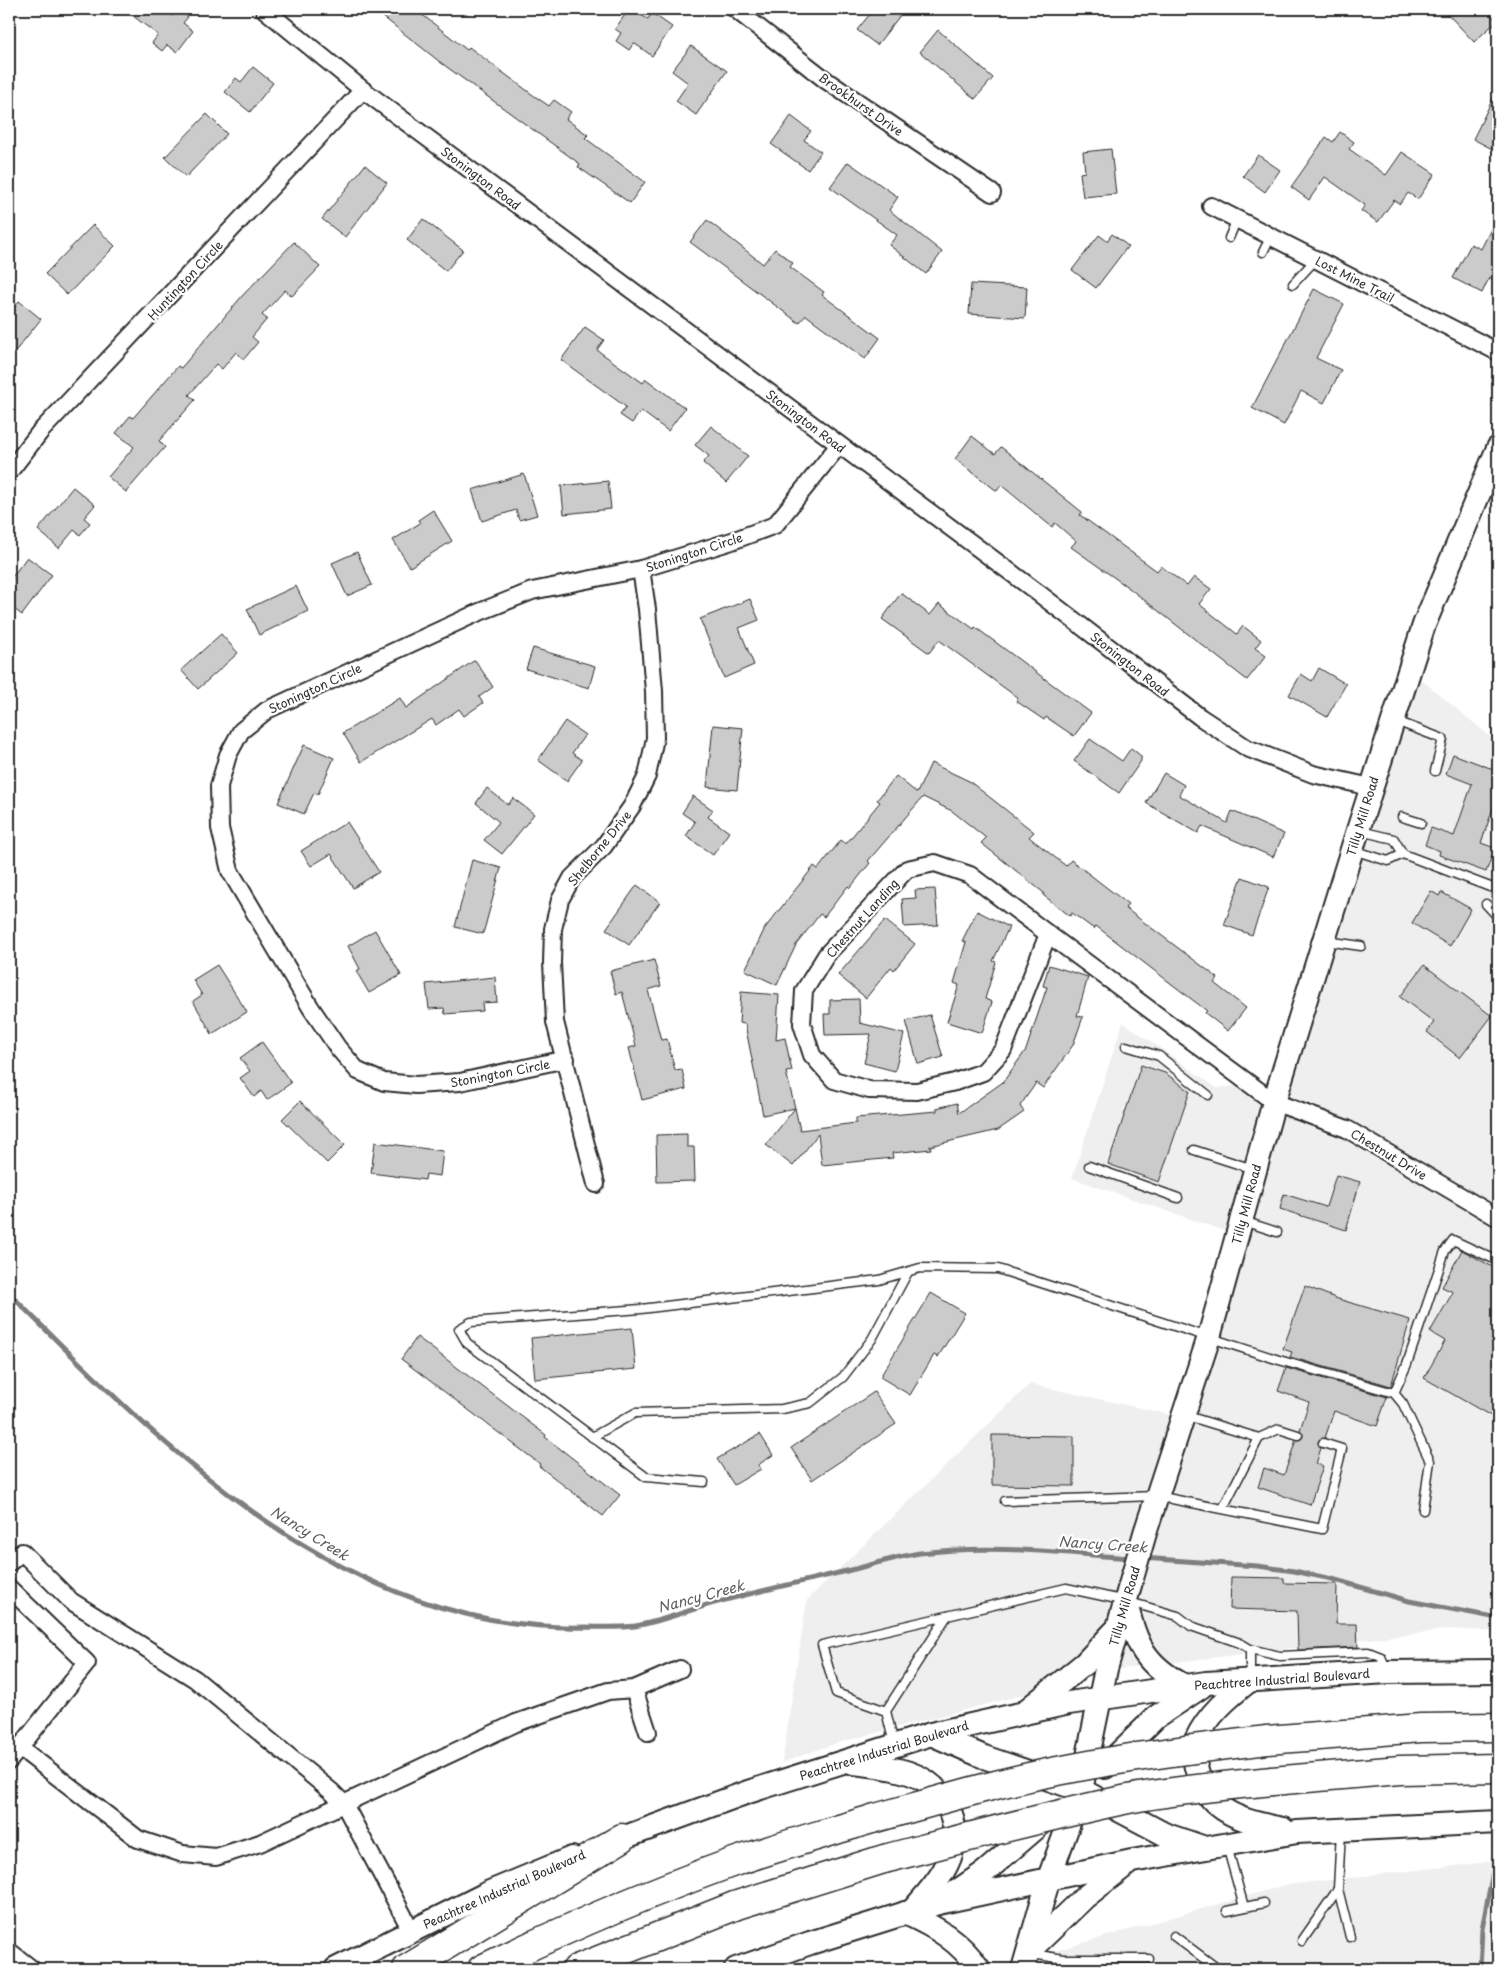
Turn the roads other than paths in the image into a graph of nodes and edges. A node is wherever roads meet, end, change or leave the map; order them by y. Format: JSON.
{"nodes":[{"id":1,"x":264,"y":9,"type":"edge"},
{"id":2,"x":735,"y":9,"type":"edge"},
{"id":3,"x":363,"y":90,"type":"junction"},
{"id":4,"x":992,"y":193,"type":"dead end"},
{"id":5,"x":1211,"y":206,"type":"dead end"},
{"id":6,"x":1238,"y":219,"type":"junction"},
{"id":7,"x":1271,"y":236,"type":"junction"},
{"id":8,"x":1229,"y":238,"type":"dead end"},
{"id":9,"x":1264,"y":252,"type":"dead end"},
{"id":10,"x":1316,"y":259,"type":"junction"},
{"id":11,"x":1293,"y":284,"type":"dead end"},
{"id":12,"x":1498,"y":352,"type":"edge"},
{"id":13,"x":839,"y":445,"type":"junction"},
{"id":14,"x":1498,"y":448,"type":"edge"},
{"id":15,"x":9,"y":472,"type":"edge"},
{"id":16,"x":641,"y":570,"type":"junction"},
{"id":17,"x":1393,"y":720,"type":"junction"},
{"id":18,"x":1436,"y":771,"type":"dead end"},
{"id":19,"x":1372,"y":788,"type":"junction"},
{"id":20,"x":1402,"y":817,"type":"dead end"},
{"id":21,"x":1421,"y":823,"type":"dead end"},
{"id":22,"x":1355,"y":840,"type":"junction"},
{"id":23,"x":1403,"y":854,"type":"junction"},
{"id":24,"x":1490,"y":886,"type":"dead end"},
{"id":25,"x":1486,"y":904,"type":"dead end"},
{"id":26,"x":1498,"y":917,"type":"edge"},
{"id":27,"x":1048,"y":934,"type":"junction"},
{"id":28,"x":1324,"y":941,"type":"junction"},
{"id":29,"x":1361,"y":946,"type":"dead end"},
{"id":30,"x":1126,"y":1046,"type":"dead end"},
{"id":31,"x":566,"y":1059,"type":"junction"},
{"id":32,"x":1208,"y":1095,"type":"dead end"},
{"id":33,"x":1274,"y":1102,"type":"junction"},
{"id":34,"x":1194,"y":1150,"type":"dead end"},
{"id":35,"x":1089,"y":1166,"type":"dead end"},
{"id":36,"x":1255,"y":1170,"type":"junction"},
{"id":37,"x":596,"y":1184,"type":"dead end"},
{"id":38,"x":1178,"y":1198,"type":"dead end"},
{"id":39,"x":1498,"y":1218,"type":"edge"},
{"id":40,"x":1241,"y":1220,"type":"junction"},
{"id":41,"x":1277,"y":1232,"type":"dead end"},
{"id":42,"x":1498,"y":1261,"type":"edge"},
{"id":43,"x":908,"y":1272,"type":"junction"},
{"id":44,"x":1209,"y":1337,"type":"junction"},
{"id":45,"x":1394,"y":1393,"type":"junction"},
{"id":46,"x":1184,"y":1415,"type":"junction"},
{"id":47,"x":1298,"y":1435,"type":"dead end"},
{"id":48,"x":592,"y":1437,"type":"junction"},
{"id":49,"x":1259,"y":1438,"type":"junction"},
{"id":50,"x":1323,"y":1443,"type":"dead end"},
{"id":51,"x":704,"y":1482,"type":"dead end"},
{"id":52,"x":1157,"y":1496,"type":"junction"},
{"id":53,"x":1005,"y":1501,"type":"dead end"},
{"id":54,"x":1223,"y":1508,"type":"junction"},
{"id":55,"x":1423,"y":1510,"type":"dead end"},
{"id":56,"x":9,"y":1563,"type":"edge"},
{"id":57,"x":9,"y":1588,"type":"edge"},
{"id":58,"x":1129,"y":1591,"type":"junction"},
{"id":59,"x":947,"y":1616,"type":"junction"},
{"id":60,"x":1118,"y":1628,"type":"junction"},
{"id":61,"x":1250,"y":1649,"type":"junction"},
{"id":62,"x":680,"y":1669,"type":"dead end"},
{"id":63,"x":1498,"y":1671,"type":"edge"},
{"id":64,"x":1389,"y":1672,"type":"junction"},
{"id":65,"x":1250,"y":1680,"type":"junction"},
{"id":66,"x":1196,"y":1684,"type":"junction"},
{"id":67,"x":634,"y":1689,"type":"junction"},
{"id":68,"x":1100,"y":1698,"type":"junction"},
{"id":69,"x":886,"y":1711,"type":"junction"},
{"id":70,"x":1022,"y":1712,"type":"junction"},
{"id":71,"x":1498,"y":1727,"type":"edge"},
{"id":72,"x":648,"y":1732,"type":"dead end"},
{"id":73,"x":931,"y":1734,"type":"junction"},
{"id":74,"x":895,"y":1746,"type":"junction"},
{"id":75,"x":19,"y":1747,"type":"junction"},
{"id":76,"x":9,"y":1761,"type":"edge"},
{"id":77,"x":845,"y":1762,"type":"junction"},
{"id":78,"x":1498,"y":1768,"type":"edge"},
{"id":79,"x":1081,"y":1790,"type":"junction"},
{"id":80,"x":344,"y":1804,"type":"junction"},
{"id":81,"x":1498,"y":1822,"type":"edge"},
{"id":82,"x":1341,"y":1829,"type":"junction"},
{"id":83,"x":1296,"y":1832,"type":"junction"},
{"id":84,"x":622,"y":1838,"type":"junction"},
{"id":85,"x":1498,"y":1844,"type":"edge"},
{"id":86,"x":1215,"y":1846,"type":"junction"},
{"id":87,"x":1132,"y":1860,"type":"junction"},
{"id":88,"x":1049,"y":1878,"type":"junction"},
{"id":89,"x":1338,"y":1889,"type":"junction"},
{"id":90,"x":1264,"y":1903,"type":"dead end"},
{"id":91,"x":938,"y":1904,"type":"junction"},
{"id":92,"x":1244,"y":1907,"type":"junction"},
{"id":93,"x":1227,"y":1911,"type":"dead end"},
{"id":94,"x":909,"y":1912,"type":"junction"},
{"id":95,"x":1498,"y":1927,"type":"edge"},
{"id":96,"x":412,"y":1930,"type":"junction"},
{"id":97,"x":1174,"y":1936,"type":"dead end"},
{"id":98,"x":1350,"y":1937,"type":"dead end"},
{"id":99,"x":1302,"y":1941,"type":"dead end"},
{"id":100,"x":9,"y":1951,"type":"edge"},
{"id":101,"x":1149,"y":1959,"type":"dead end"},
{"id":102,"x":1025,"y":1961,"type":"edge"},
{"id":103,"x":28,"y":1968,"type":"edge"},
{"id":104,"x":336,"y":1969,"type":"edge"},
{"id":105,"x":407,"y":1969,"type":"edge"},
{"id":106,"x":482,"y":1969,"type":"edge"},
{"id":107,"x":577,"y":1969,"type":"edge"},
{"id":108,"x":736,"y":1969,"type":"edge"},
{"id":109,"x":979,"y":1969,"type":"edge"},
{"id":110,"x":1218,"y":1969,"type":"edge"},
{"id":111,"x":1498,"y":1969,"type":"edge"}],
"edges":[{"from":1,"to":3,"type":"street","name":"Stonington Road"},
{"from":2,"to":4,"type":"street","name":"Brookhurst Drive"},
{"from":3,"to":13,"type":"street","name":"Stonington Road"},
{"from":3,"to":15,"type":"street","name":"Huntington Circle"},
{"from":5,"to":6,"type":"street","name":"Lost Mine Trail"},
{"from":6,"to":7,"type":"street","name":"Lost Mine Trail"},
{"from":6,"to":8,"type":"lane"},
{"from":7,"to":9,"type":"lane"},
{"from":7,"to":10,"type":"street","name":"Lost Mine Trail"},
{"from":10,"to":11,"type":"lane"},
{"from":10,"to":12,"type":"street","name":"Lost Mine Trail"},
{"from":13,"to":16,"type":"street","name":"Stonington Circle"},
{"from":13,"to":19,"type":"street","name":"Stonington Road"},
{"from":14,"to":17,"type":"main road","name":"Tilly Mill Road"},
{"from":16,"to":31,"type":"street","name":"Shelborne Drive"},
{"from":16,"to":31,"type":"street","name":"Stonington Circle"},
{"from":17,"to":18,"type":"lane"},
{"from":17,"to":19,"type":"main road","name":"Tilly Mill Road"},
{"from":19,"to":22,"type":"main road","name":"Tilly Mill Road"},
{"from":20,"to":21,"type":"lane"},
{"from":22,"to":23,"type":"lane"},
{"from":22,"to":23,"type":"lane"},
{"from":22,"to":28,"type":"main road","name":"Tilly Mill Road"},
{"from":23,"to":24,"type":"lane"},
{"from":25,"to":26,"type":"lane"},
{"from":27,"to":27,"type":"street","name":"Chestnut Landing"},
{"from":27,"to":33,"type":"street","name":"Chestnut Landing"},
{"from":28,"to":29,"type":"lane"},
{"from":28,"to":33,"type":"main road","name":"Tilly Mill Road"},
{"from":30,"to":32,"type":"lane"},
{"from":31,"to":37,"type":"street","name":"Shelborne Drive"},
{"from":33,"to":36,"type":"main road","name":"Tilly Mill Road"},
{"from":33,"to":39,"type":"street","name":"Chestnut Drive"},
{"from":34,"to":36,"type":"lane"},
{"from":35,"to":38,"type":"lane"},
{"from":36,"to":40,"type":"main road","name":"Tilly Mill Road"},
{"from":40,"to":41,"type":"lane"},
{"from":40,"to":44,"type":"main road","name":"Tilly Mill Road"},
{"from":42,"to":45,"type":"lane"},
{"from":43,"to":44,"type":"lane"},
{"from":43,"to":48,"type":"lane"},
{"from":43,"to":48,"type":"lane"},
{"from":44,"to":45,"type":"lane"},
{"from":44,"to":46,"type":"main road","name":"Tilly Mill Road"},
{"from":45,"to":55,"type":"lane"},
{"from":46,"to":49,"type":"lane"},
{"from":46,"to":52,"type":"main road","name":"Tilly Mill Road"},
{"from":47,"to":49,"type":"lane"},
{"from":48,"to":51,"type":"lane"},
{"from":49,"to":54,"type":"lane"},
{"from":50,"to":54,"type":"lane"},
{"from":52,"to":53,"type":"lane"},
{"from":52,"to":54,"type":"lane"},
{"from":52,"to":58,"type":"main road","name":"Tilly Mill Road"},
{"from":56,"to":80,"type":"street"},
{"from":57,"to":75,"type":"street"},
{"from":58,"to":59,"type":"lane"},
{"from":58,"to":60,"type":"main road","name":"Tilly Mill Road"},
{"from":58,"to":61,"type":"lane"},
{"from":58,"to":66,"type":"main road"},
{"from":59,"to":69,"type":"lane"},
{"from":59,"to":69,"type":"lane"},
{"from":60,"to":68,"type":"main road","name":"Tilly Mill Road"},
{"from":60,"to":70,"type":"main road"},
{"from":61,"to":64,"type":"lane"},
{"from":61,"to":65,"type":"lane"},
{"from":62,"to":67,"type":"street"},
{"from":63,"to":64,"type":"main road","name":"Peachtree Industrial Boulevard"},
{"from":64,"to":65,"type":"main road","name":"Peachtree Industrial Boulevard"},
{"from":65,"to":66,"type":"main road","name":"Peachtree Industrial Boulevard"},
{"from":65,"to":83,"type":"main road"},
{"from":66,"to":68,"type":"main road","name":"Peachtree Industrial Boulevard"},
{"from":66,"to":79,"type":"main road"},
{"from":67,"to":72,"type":"street"},
{"from":67,"to":80,"type":"street"},
{"from":68,"to":70,"type":"main road","name":"Peachtree Industrial Boulevard"},
{"from":68,"to":79,"type":"main road","name":"Tilly Mill Road"},
{"from":69,"to":74,"type":"lane"},
{"from":70,"to":73,"type":"main road","name":"Peachtree Industrial Boulevard"},
{"from":71,"to":106,"type":"highway","bridge":true},
{"from":73,"to":74,"type":"main road","name":"Peachtree Industrial Boulevard"},
{"from":73,"to":79,"type":"main road"},
{"from":74,"to":77,"type":"main road","name":"Peachtree Industrial Boulevard"},
{"from":75,"to":76,"type":"street"},
{"from":75,"to":80,"type":"street"},
{"from":77,"to":84,"type":"main road","name":"Peachtree Industrial Boulevard"},
{"from":77,"to":94,"type":"main road"},
{"from":78,"to":107,"type":"highway","bridge":true},
{"from":79,"to":86,"type":"main road"},
{"from":79,"to":88,"type":"main road","name":"Tilly Mill Road"},
{"from":79,"to":91,"type":"main road"},
{"from":80,"to":96,"type":"street"},
{"from":81,"to":82,"type":"main road"},
{"from":81,"to":85,"type":"lane"},
{"from":82,"to":83,"type":"main road"},
{"from":82,"to":89,"type":"lane"},
{"from":83,"to":86,"type":"main road"},
{"from":84,"to":96,"type":"main road","name":"Peachtree Industrial Boulevard"},
{"from":84,"to":105,"type":"highway"},
{"from":86,"to":87,"type":"main road"},
{"from":86,"to":92,"type":"lane"},
{"from":87,"to":88,"type":"main road"},
{"from":87,"to":102,"type":"main road"},
{"from":88,"to":91,"type":"main road"},
{"from":88,"to":102,"type":"main road","name":"Tilly Mill Road"},
{"from":89,"to":98,"type":"lane"},
{"from":89,"to":99,"type":"lane"},
{"from":90,"to":92,"type":"lane"},
{"from":91,"to":94,"type":"main road"},
{"from":92,"to":93,"type":"lane"},
{"from":94,"to":108,"type":"main road"},
{"from":94,"to":109,"type":"main road"},
{"from":95,"to":111,"type":"lane"},
{"from":96,"to":104,"type":"main road","name":"Peachtree Industrial Boulevard"},
{"from":97,"to":110,"type":"lane"},
{"from":100,"to":103,"type":"street"},
{"from":101,"to":102,"type":"lane"}]}
